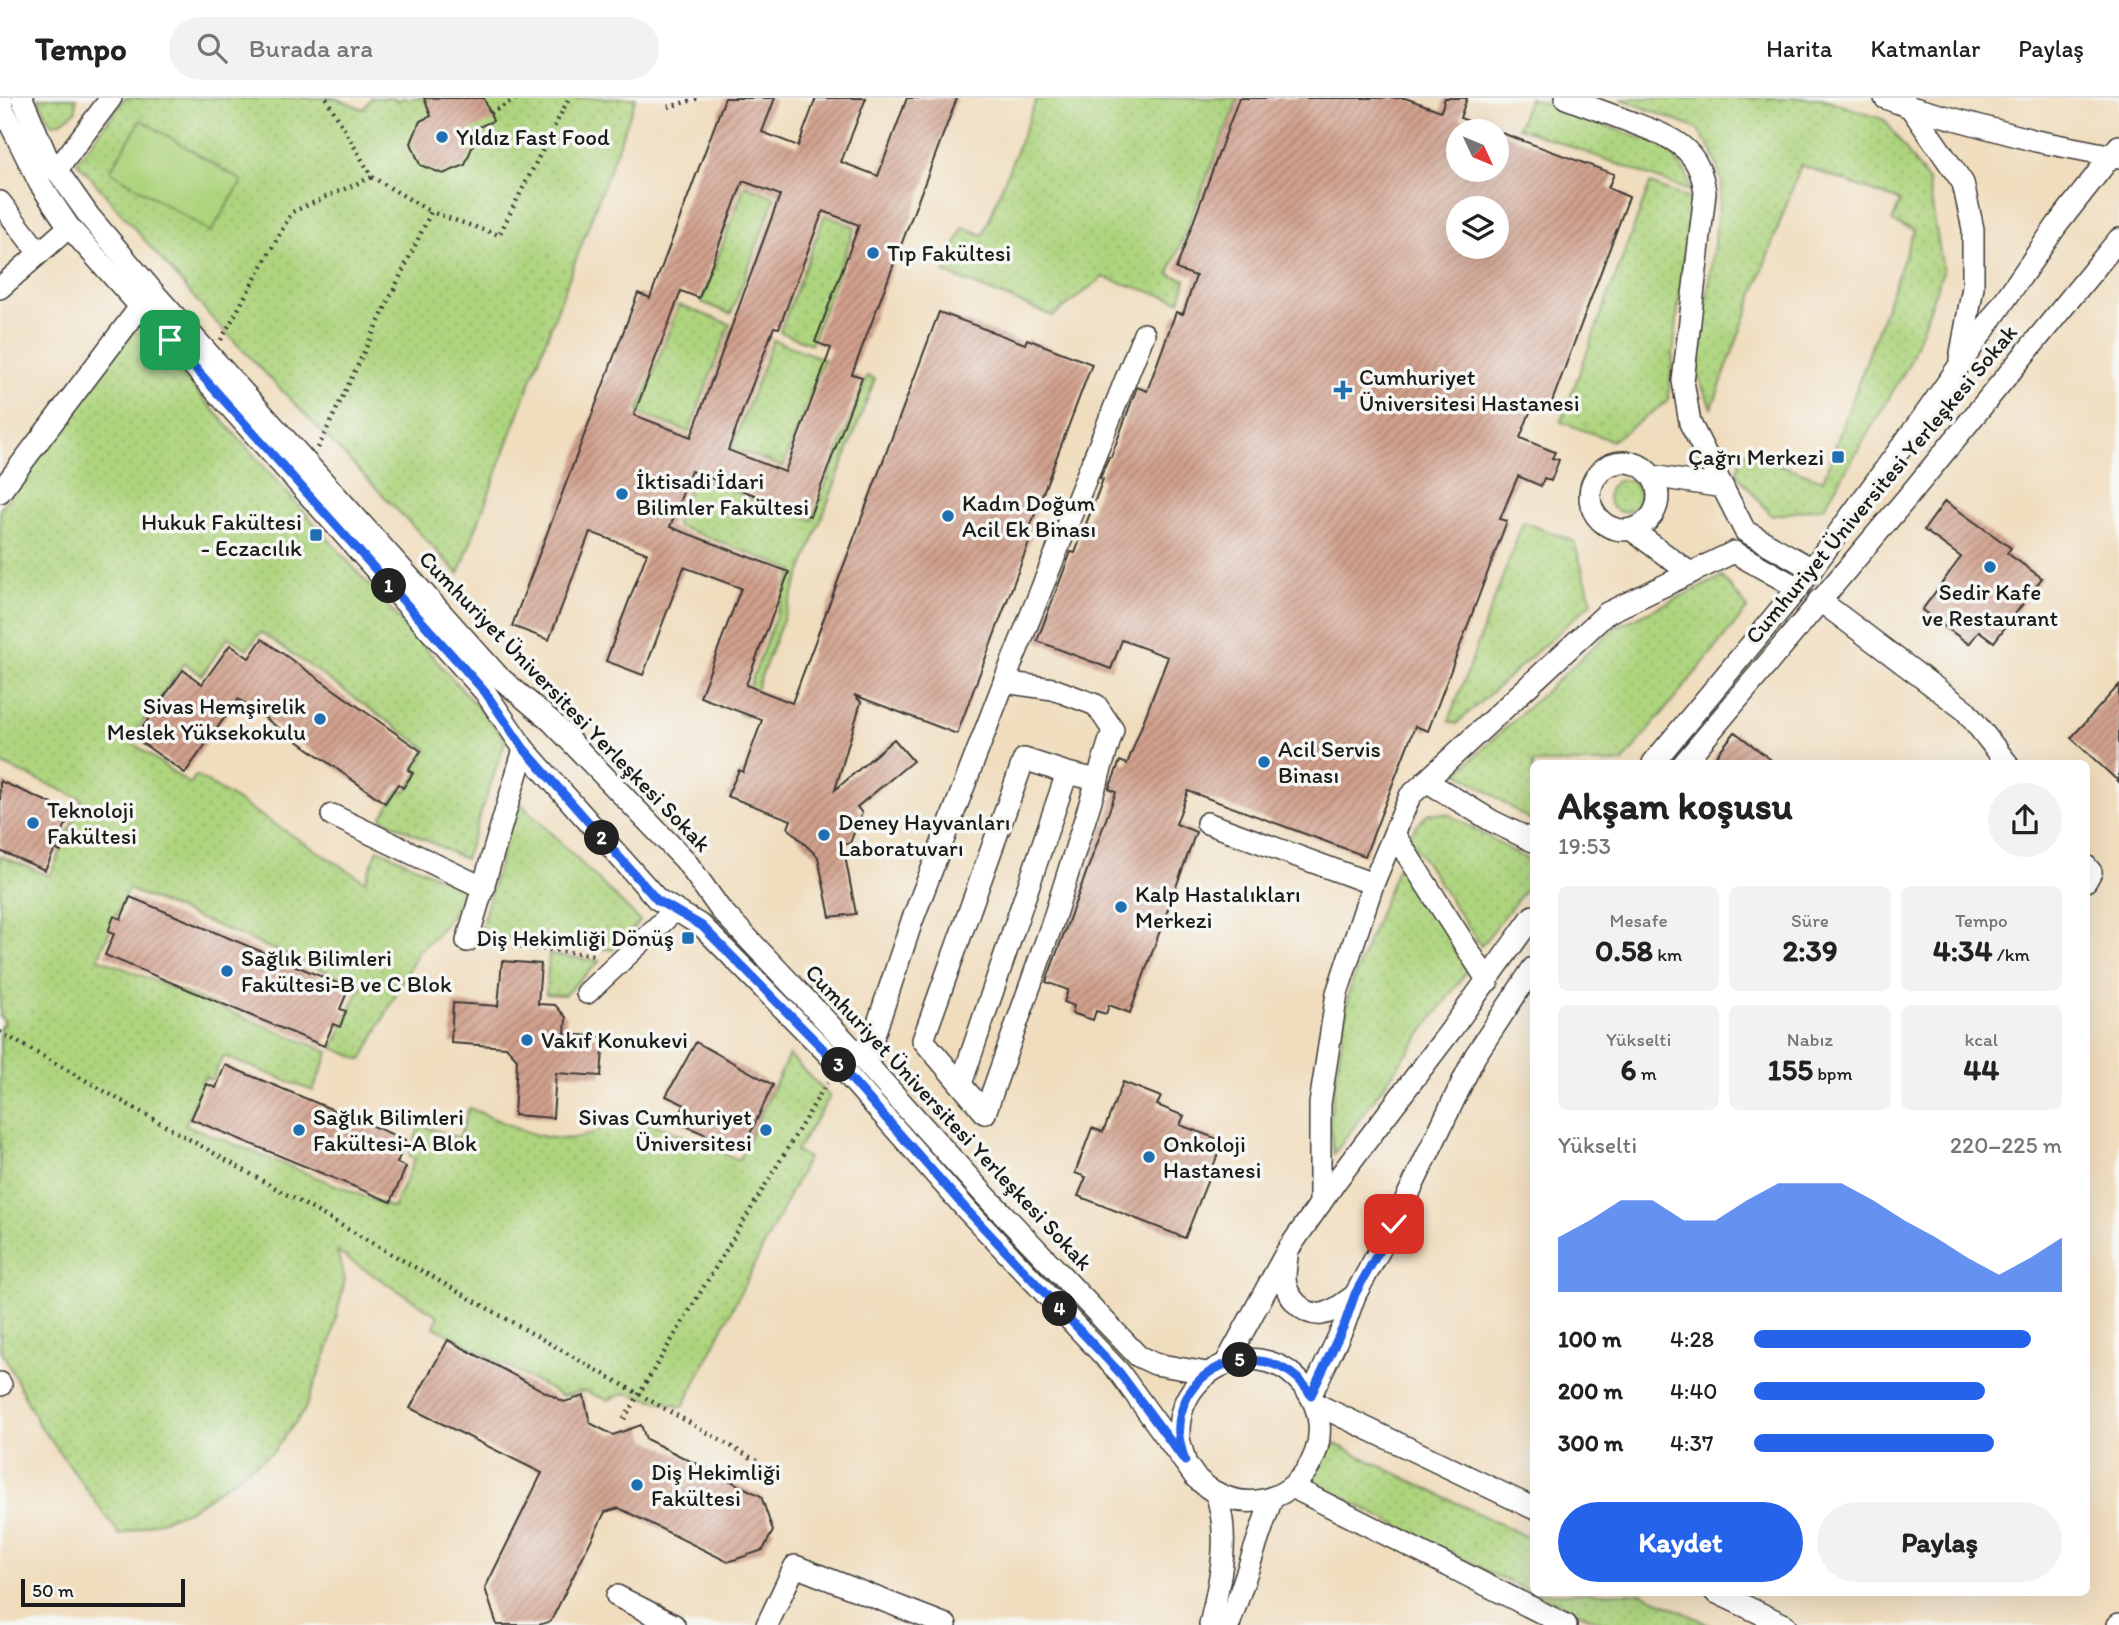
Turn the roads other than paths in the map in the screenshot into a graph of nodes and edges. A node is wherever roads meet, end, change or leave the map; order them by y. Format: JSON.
{"nodes":[{"id":1,"x":1,"y":98,"type":"edge"},
{"id":2,"x":22,"y":98,"type":"edge"},
{"id":3,"x":111,"y":98,"type":"edge"},
{"id":4,"x":1566,"y":98,"type":"edge"},
{"id":5,"x":1885,"y":98,"type":"edge"},
{"id":6,"x":1910,"y":107,"type":"junction"},
{"id":7,"x":2117,"y":152,"type":"edge"},
{"id":8,"x":56,"y":171,"type":"junction"},
{"id":9,"x":0,"y":202,"type":"edge"},
{"id":10,"x":69,"y":227,"type":"junction"},
{"id":11,"x":2119,"y":239,"type":"edge"},
{"id":12,"x":39,"y":253,"type":"junction"},
{"id":13,"x":0,"y":288,"type":"edge"},
{"id":14,"x":140,"y":307,"type":"junction"},
{"id":15,"x":1144,"y":334,"type":"dead end"},
{"id":16,"x":1959,"y":367,"type":"junction"},
{"id":17,"x":1652,"y":476,"type":"junction"},
{"id":18,"x":1723,"y":487,"type":"junction"},
{"id":19,"x":0,"y":492,"type":"edge"},
{"id":20,"x":1632,"y":530,"type":"junction"},
{"id":21,"x":1812,"y":569,"type":"junction"},
{"id":22,"x":1690,"y":573,"type":"junction"},
{"id":23,"x":1798,"y":587,"type":"junction"},
{"id":24,"x":1819,"y":600,"type":"junction"},
{"id":25,"x":1004,"y":682,"type":"junction"},
{"id":26,"x":524,"y":749,"type":"junction"},
{"id":27,"x":1655,"y":760,"type":"edge"},
{"id":28,"x":1686,"y":760,"type":"edge"},
{"id":29,"x":2005,"y":760,"type":"edge"},
{"id":30,"x":1067,"y":774,"type":"junction"},
{"id":31,"x":1098,"y":780,"type":"junction"},
{"id":32,"x":1426,"y":780,"type":"junction"},
{"id":33,"x":332,"y":815,"type":"dead end"},
{"id":34,"x":1207,"y":823,"type":"dead end"},
{"id":35,"x":1394,"y":834,"type":"junction"},
{"id":36,"x":1530,"y":840,"type":"edge"},
{"id":37,"x":1373,"y":884,"type":"junction"},
{"id":38,"x":484,"y":888,"type":"junction"},
{"id":39,"x":674,"y":911,"type":"junction"},
{"id":40,"x":1530,"y":920,"type":"edge"},
{"id":41,"x":467,"y":941,"type":"road end"},
{"id":42,"x":1530,"y":973,"type":"edge"},
{"id":43,"x":1488,"y":981,"type":"junction"},
{"id":44,"x":587,"y":993,"type":"dead end"},
{"id":45,"x":864,"y":1062,"type":"junction"},
{"id":46,"x":961,"y":1084,"type":"junction"},
{"id":47,"x":1320,"y":1204,"type":"junction"},
{"id":48,"x":1287,"y":1251,"type":"junction"},
{"id":49,"x":1355,"y":1294,"type":"junction"},
{"id":50,"x":1226,"y":1363,"type":"junction"},
{"id":51,"x":1207,"y":1373,"type":"junction"},
{"id":52,"x":1313,"y":1400,"type":"junction"},
{"id":53,"x":1185,"y":1461,"type":"junction"},
{"id":54,"x":1292,"y":1487,"type":"junction"},
{"id":55,"x":1216,"y":1493,"type":"junction"},
{"id":56,"x":1272,"y":1498,"type":"junction"},
{"id":57,"x":1530,"y":1507,"type":"edge"},
{"id":58,"x":617,"y":1596,"type":"dead end"},
{"id":59,"x":1723,"y":1596,"type":"edge"},
{"id":60,"x":674,"y":1625,"type":"edge"},
{"id":61,"x":767,"y":1625,"type":"edge"},
{"id":62,"x":946,"y":1625,"type":"edge"},
{"id":63,"x":1210,"y":1625,"type":"edge"},
{"id":64,"x":1228,"y":1625,"type":"edge"},
{"id":65,"x":1566,"y":1625,"type":"edge"},
{"id":66,"x":1785,"y":1625,"type":"edge"}],
"edges":[{"from":1,"to":10,"type":"street","name":"Cumhuriyet Üniversitesi Yerleşkesi Sokak"},
{"from":2,"to":8,"type":"street","name":"Cumhuriyet Üniversitesi Yerleşkesi Sokak"},
{"from":3,"to":8,"type":"street"},
{"from":4,"to":18,"type":"street"},
{"from":5,"to":6,"type":"street","name":"Cumhuriyet Üniversitesi Yerleşkesi Sokak"},
{"from":6,"to":7,"type":"street","name":"Cumhuriyet Üniversitesi Yerleşkesi Sokak"},
{"from":6,"to":16,"type":"street","name":"Cumhuriyet Üniversitesi Yerleşkesi Sokak"},
{"from":7,"to":16,"type":"street","name":"Cumhuriyet Üniversitesi Yerleşkesi Sokak"},
{"from":8,"to":45,"type":"street","name":"Cumhuriyet Üniversitesi Yerleşkesi Sokak"},
{"from":9,"to":12,"type":"street"},
{"from":10,"to":12,"type":"street"},
{"from":10,"to":14,"type":"street","name":"Cumhuriyet Üniversitesi Yerleşkesi Sokak"},
{"from":11,"to":24,"type":"street","name":"Cumhuriyet Üniversitesi Yerleşkesi Sokak"},
{"from":12,"to":13,"type":"street"},
{"from":14,"to":19,"type":"street"},
{"from":14,"to":26,"type":"street","name":"Cumhuriyet Üniversitesi Yerleşkesi Sokak"},
{"from":15,"to":25,"type":"street"},
{"from":16,"to":21,"type":"street","name":"Cumhuriyet Üniversitesi Yerleşkesi Sokak"},
{"from":17,"to":18,"type":"street"},
{"from":17,"to":20,"type":"street"},
{"from":17,"to":20,"type":"street"},
{"from":18,"to":21,"type":"street"},
{"from":20,"to":22,"type":"street"},
{"from":21,"to":23,"type":"street","name":"Cumhuriyet Üniversitesi Yerleşkesi Sokak"},
{"from":22,"to":23,"type":"street"},
{"from":22,"to":32,"type":"street"},
{"from":23,"to":27,"type":"street","name":"Cumhuriyet Üniversitesi Yerleşkesi Sokak"},
{"from":24,"to":28,"type":"street","name":"Cumhuriyet Üniversitesi Yerleşkesi Sokak"},
{"from":24,"to":29,"type":"street"},
{"from":25,"to":31,"type":"street"},
{"from":25,"to":45,"type":"street"},
{"from":26,"to":38,"type":"street"},
{"from":26,"to":39,"type":"street","name":"Cumhuriyet Üniversitesi Yerleşkesi Sokak"},
{"from":30,"to":31,"type":"street"},
{"from":30,"to":46,"type":"street"},
{"from":30,"to":46,"type":"street"},
{"from":31,"to":46,"type":"street"},
{"from":32,"to":35,"type":"street"},
{"from":32,"to":36,"type":"street"},
{"from":33,"to":38,"type":"street"},
{"from":34,"to":37,"type":"street"},
{"from":35,"to":37,"type":"street"},
{"from":35,"to":43,"type":"street"},
{"from":37,"to":47,"type":"street"},
{"from":38,"to":41,"type":"street"},
{"from":39,"to":44,"type":"street"},
{"from":39,"to":53,"type":"street","name":"Cumhuriyet Üniversitesi Yerleşkesi Sokak"},
{"from":40,"to":43,"type":"street"},
{"from":42,"to":49,"type":"street"},
{"from":43,"to":47,"type":"street"},
{"from":45,"to":51,"type":"street","name":"Cumhuriyet Üniversitesi Yerleşkesi Sokak"},
{"from":47,"to":48,"type":"street"},
{"from":48,"to":49,"type":"street"},
{"from":48,"to":50,"type":"street"},
{"from":49,"to":52,"type":"street"},
{"from":50,"to":51,"type":"street"},
{"from":50,"to":52,"type":"street"},
{"from":51,"to":53,"type":"street"},
{"from":52,"to":54,"type":"street","name":"Cumhuriyet Üniversitesi Yerleşkesi Sokak"},
{"from":52,"to":57,"type":"street"},
{"from":53,"to":55,"type":"street","name":"Cumhuriyet Üniversitesi Yerleşkesi Sokak"},
{"from":54,"to":56,"type":"street","name":"Cumhuriyet Üniversitesi Yerleşkesi Sokak"},
{"from":54,"to":65,"type":"street"},
{"from":55,"to":56,"type":"street","name":"Cumhuriyet Üniversitesi Yerleşkesi Sokak"},
{"from":55,"to":63,"type":"street"},
{"from":56,"to":64,"type":"street"},
{"from":58,"to":60,"type":"street"},
{"from":59,"to":66,"type":"street"},
{"from":61,"to":62,"type":"street"}]}
